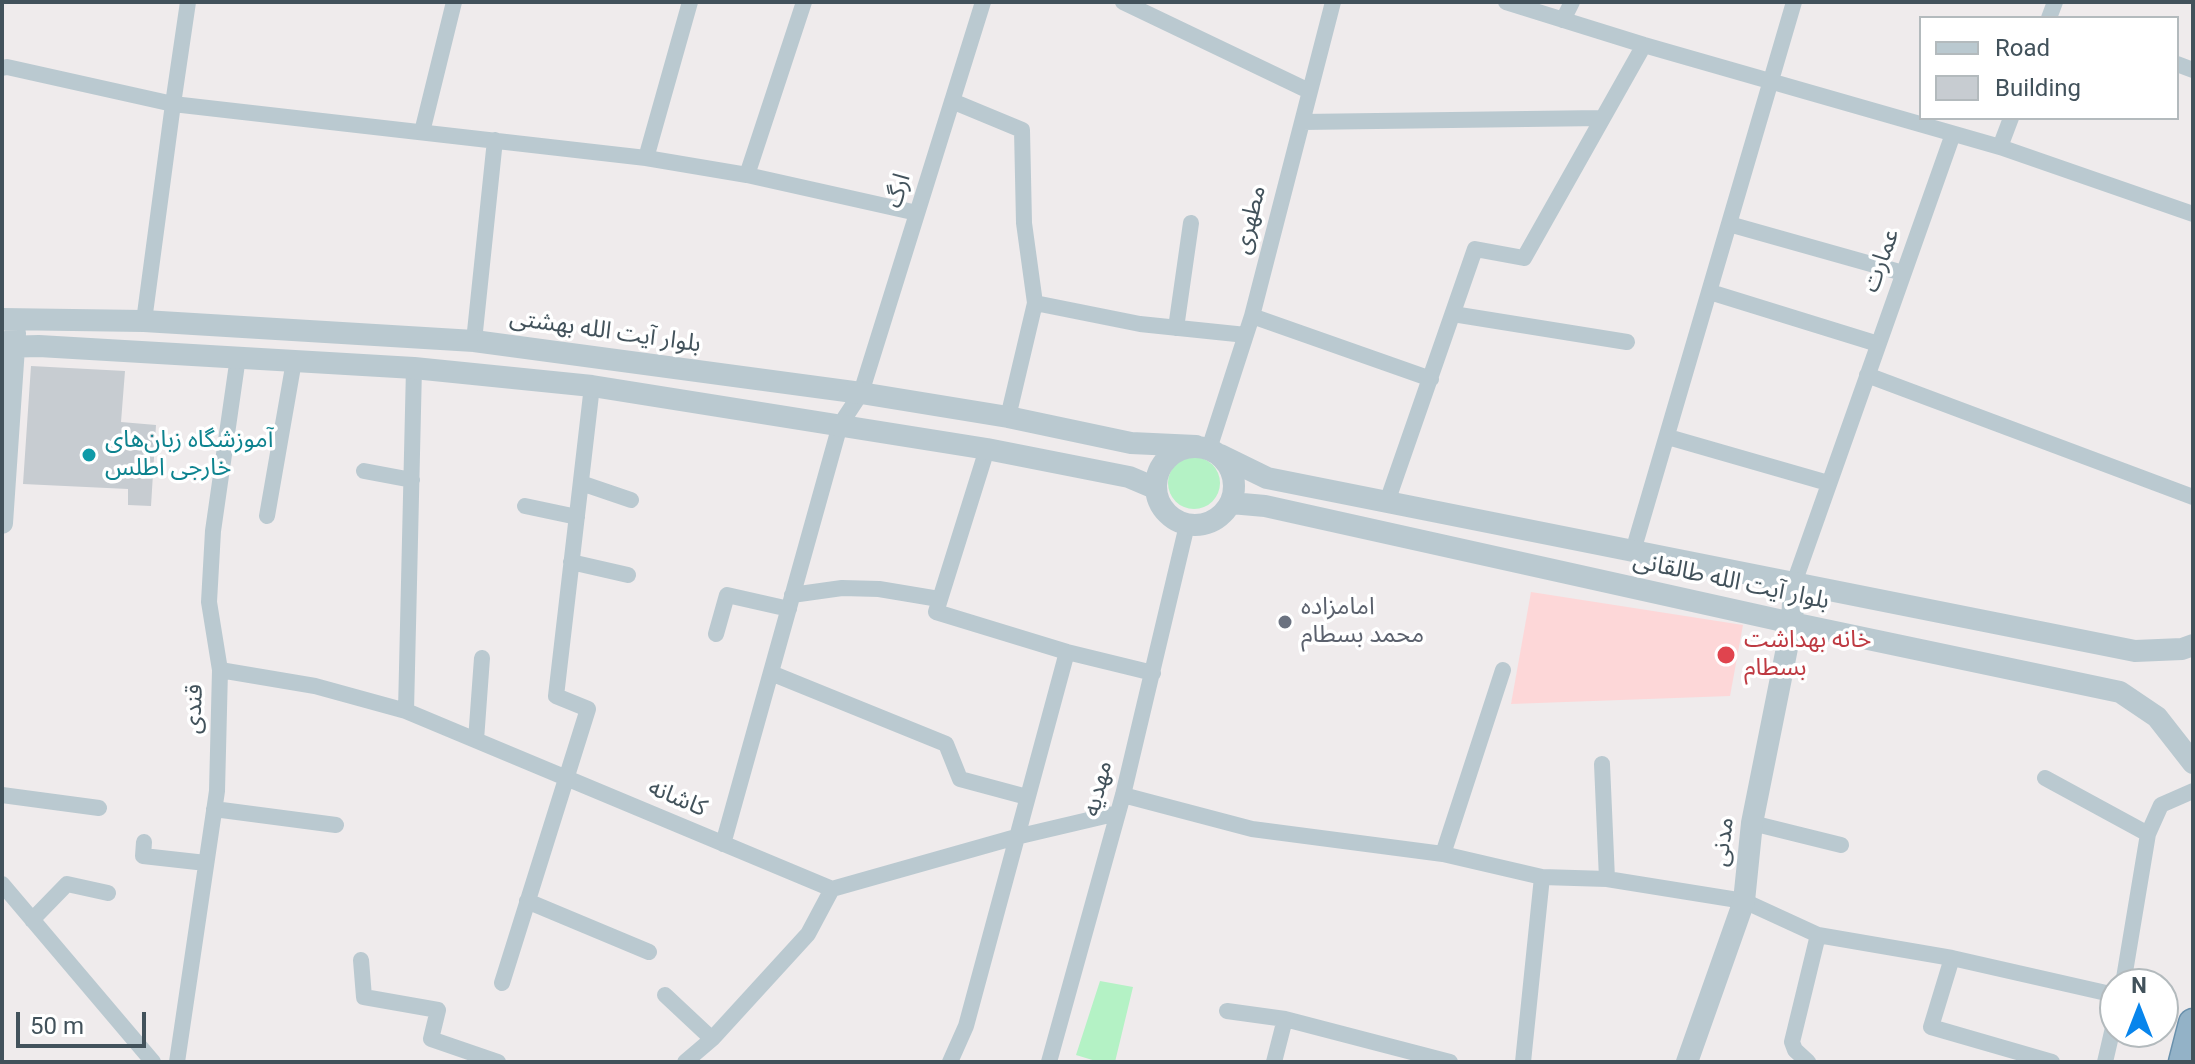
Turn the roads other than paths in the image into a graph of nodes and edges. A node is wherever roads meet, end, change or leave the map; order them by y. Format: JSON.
{"nodes":[{"id":1,"x":188,"y":2,"type":"edge"},
{"id":2,"x":454,"y":2,"type":"edge"},
{"id":3,"x":690,"y":2,"type":"edge"},
{"id":4,"x":804,"y":2,"type":"edge"},
{"id":5,"x":1123,"y":2,"type":"edge"},
{"id":6,"x":1333,"y":2,"type":"edge"},
{"id":7,"x":1506,"y":2,"type":"edge"},
{"id":8,"x":1572,"y":2,"type":"edge"},
{"id":9,"x":1794,"y":2,"type":"edge"},
{"id":10,"x":980,"y":3,"type":"edge"},
{"id":11,"x":1563,"y":20,"type":"junction"},
{"id":12,"x":1644,"y":45,"type":"junction"},
{"id":13,"x":4,"y":65,"type":"edge"},
{"id":14,"x":1771,"y":80,"type":"junction"},
{"id":15,"x":1309,"y":91,"type":"junction"},
{"id":16,"x":952,"y":101,"type":"junction"},
{"id":17,"x":173,"y":104,"type":"junction"},
{"id":18,"x":1601,"y":118,"type":"junction"},
{"id":19,"x":2010,"y":120,"type":"edge"},
{"id":20,"x":1302,"y":122,"type":"junction"},
{"id":21,"x":422,"y":132,"type":"junction"},
{"id":22,"x":1953,"y":134,"type":"junction"},
{"id":23,"x":495,"y":140,"type":"junction"},
{"id":24,"x":2000,"y":147,"type":"junction"},
{"id":25,"x":646,"y":158,"type":"junction"},
{"id":26,"x":747,"y":175,"type":"junction"},
{"id":27,"x":917,"y":213,"type":"junction"},
{"id":28,"x":2193,"y":214,"type":"edge"},
{"id":29,"x":1191,"y":223,"type":"dead end"},
{"id":30,"x":1729,"y":224,"type":"junction"},
{"id":31,"x":1903,"y":273,"type":"junction"},
{"id":32,"x":1710,"y":292,"type":"junction"},
{"id":33,"x":1035,"y":303,"type":"junction"},
{"id":34,"x":6,"y":314,"type":"edge"},
{"id":35,"x":1453,"y":314,"type":"junction"},
{"id":36,"x":1252,"y":316,"type":"junction"},
{"id":37,"x":144,"y":321,"type":"junction"},
{"id":38,"x":1176,"y":328,"type":"junction"},
{"id":39,"x":1246,"y":335,"type":"junction"},
{"id":40,"x":474,"y":341,"type":"junction"},
{"id":41,"x":1627,"y":342,"type":"dead end"},
{"id":42,"x":1878,"y":344,"type":"junction"},
{"id":43,"x":9,"y":347,"type":"edge"},
{"id":44,"x":238,"y":357,"type":"junction"},
{"id":45,"x":294,"y":361,"type":"junction"},
{"id":46,"x":414,"y":368,"type":"junction"},
{"id":47,"x":1867,"y":375,"type":"junction"},
{"id":48,"x":1431,"y":379,"type":"junction"},
{"id":49,"x":592,"y":386,"type":"junction"},
{"id":50,"x":861,"y":393,"type":"junction"},
{"id":51,"x":1008,"y":417,"type":"junction"},
{"id":52,"x":840,"y":425,"type":"junction"},
{"id":53,"x":1668,"y":437,"type":"junction"},
{"id":54,"x":987,"y":449,"type":"junction"},
{"id":55,"x":1208,"y":450,"type":"junction"},
{"id":56,"x":364,"y":471,"type":"dead end"},
{"id":57,"x":412,"y":480,"type":"junction"},
{"id":58,"x":581,"y":483,"type":"junction"},
{"id":59,"x":1828,"y":483,"type":"junction"},
{"id":60,"x":1155,"y":488,"type":"junction"},
{"id":61,"x":2193,"y":497,"type":"edge"},
{"id":62,"x":631,"y":500,"type":"dead end"},
{"id":63,"x":1387,"y":502,"type":"junction"},
{"id":64,"x":1231,"y":503,"type":"junction"},
{"id":65,"x":525,"y":506,"type":"dead end"},
{"id":66,"x":267,"y":516,"type":"dead end"},
{"id":67,"x":577,"y":517,"type":"junction"},
{"id":68,"x":2,"y":523,"type":"edge"},
{"id":69,"x":1187,"y":525,"type":"junction"},
{"id":70,"x":1633,"y":551,"type":"junction"},
{"id":71,"x":571,"y":562,"type":"junction"},
{"id":72,"x":628,"y":575,"type":"dead end"},
{"id":73,"x":1794,"y":583,"type":"junction"},
{"id":74,"x":939,"y":599,"type":"junction"},
{"id":75,"x":790,"y":602,"type":"junction"},
{"id":76,"x":1792,"y":623,"type":"junction"},
{"id":77,"x":716,"y":634,"type":"dead end"},
{"id":78,"x":2193,"y":645,"type":"edge"},
{"id":79,"x":1067,"y":652,"type":"junction"},
{"id":80,"x":482,"y":658,"type":"dead end"},
{"id":81,"x":220,"y":670,"type":"junction"},
{"id":82,"x":1503,"y":670,"type":"dead end"},
{"id":83,"x":771,"y":673,"type":"junction"},
{"id":84,"x":1153,"y":673,"type":"junction"},
{"id":85,"x":406,"y":711,"type":"junction"},
{"id":86,"x":476,"y":740,"type":"junction"},
{"id":87,"x":2193,"y":763,"type":"edge"},
{"id":88,"x":1602,"y":764,"type":"dead end"},
{"id":89,"x":565,"y":778,"type":"junction"},
{"id":90,"x":2045,"y":778,"type":"dead end"},
{"id":91,"x":2193,"y":791,"type":"edge"},
{"id":92,"x":2,"y":795,"type":"edge"},
{"id":93,"x":1123,"y":795,"type":"junction"},
{"id":94,"x":1027,"y":797,"type":"junction"},
{"id":95,"x":99,"y":808,"type":"dead end"},
{"id":96,"x":214,"y":809,"type":"junction"},
{"id":97,"x":1118,"y":813,"type":"junction"},
{"id":98,"x":1752,"y":823,"type":"junction"},
{"id":99,"x":336,"y":825,"type":"dead end"},
{"id":100,"x":2148,"y":834,"type":"junction"},
{"id":101,"x":1016,"y":837,"type":"junction"},
{"id":102,"x":144,"y":842,"type":"dead end"},
{"id":103,"x":723,"y":844,"type":"junction"},
{"id":104,"x":1841,"y":845,"type":"dead end"},
{"id":105,"x":1443,"y":854,"type":"junction"},
{"id":106,"x":206,"y":863,"type":"junction"},
{"id":107,"x":1542,"y":877,"type":"junction"},
{"id":108,"x":1607,"y":879,"type":"junction"},
{"id":109,"x":2,"y":884,"type":"edge"},
{"id":110,"x":832,"y":889,"type":"junction"},
{"id":111,"x":108,"y":893,"type":"dead end"},
{"id":112,"x":527,"y":901,"type":"junction"},
{"id":113,"x":1744,"y":901,"type":"junction"},
{"id":114,"x":32,"y":920,"type":"junction"},
{"id":115,"x":1818,"y":935,"type":"junction"},
{"id":116,"x":649,"y":952,"type":"dead end"},
{"id":117,"x":1952,"y":958,"type":"junction"},
{"id":118,"x":361,"y":960,"type":"dead end"},
{"id":119,"x":2126,"y":968,"type":"edge"},
{"id":120,"x":502,"y":983,"type":"dead end"},
{"id":121,"x":2099,"y":991,"type":"edge"},
{"id":122,"x":665,"y":995,"type":"dead end"},
{"id":123,"x":1227,"y":1011,"type":"dead end"},
{"id":124,"x":1285,"y":1019,"type":"junction"},
{"id":125,"x":2193,"y":1023,"type":"edge"},
{"id":126,"x":712,"y":1039,"type":"junction"},
{"id":127,"x":153,"y":1062,"type":"edge"},
{"id":128,"x":177,"y":1062,"type":"edge"},
{"id":129,"x":498,"y":1062,"type":"edge"},
{"id":130,"x":685,"y":1062,"type":"edge"},
{"id":131,"x":950,"y":1062,"type":"edge"},
{"id":132,"x":1049,"y":1062,"type":"edge"},
{"id":133,"x":1274,"y":1062,"type":"edge"},
{"id":134,"x":1450,"y":1062,"type":"edge"},
{"id":135,"x":1523,"y":1062,"type":"edge"},
{"id":136,"x":1687,"y":1062,"type":"edge"},
{"id":137,"x":1808,"y":1062,"type":"edge"},
{"id":138,"x":2052,"y":1062,"type":"edge"},
{"id":139,"x":2183,"y":1062,"type":"edge"}],
"edges":[{"from":1,"to":17,"type":"street"},
{"from":2,"to":21,"type":"street"},
{"from":3,"to":25,"type":"street"},
{"from":4,"to":26,"type":"street"},
{"from":5,"to":15,"type":"street"},
{"from":6,"to":15,"type":"street","name":"مطهری"},
{"from":7,"to":11,"type":"street"},
{"from":8,"to":11,"type":"street"},
{"from":9,"to":14,"type":"street"},
{"from":10,"to":16,"type":"street","name":"ارگ"},
{"from":11,"to":12,"type":"street"},
{"from":12,"to":14,"type":"street"},
{"from":12,"to":18,"type":"street"},
{"from":13,"to":17,"type":"street"},
{"from":14,"to":22,"type":"street"},
{"from":14,"to":30,"type":"street"},
{"from":15,"to":20,"type":"street","name":"مطهری"},
{"from":16,"to":27,"type":"street","name":"ارگ"},
{"from":16,"to":33,"type":"street"},
{"from":17,"to":21,"type":"street"},
{"from":17,"to":37,"type":"street"},
{"from":18,"to":20,"type":"street"},
{"from":18,"to":35,"type":"street"},
{"from":19,"to":24,"type":"street"},
{"from":20,"to":36,"type":"street","name":"مطهری"},
{"from":21,"to":23,"type":"street"},
{"from":22,"to":24,"type":"street"},
{"from":22,"to":31,"type":"street","name":"عمارت"},
{"from":23,"to":25,"type":"street"},
{"from":23,"to":40,"type":"street"},
{"from":24,"to":28,"type":"street"},
{"from":25,"to":26,"type":"street"},
{"from":26,"to":27,"type":"street"},
{"from":27,"to":50,"type":"street","name":"ارگ"},
{"from":29,"to":38,"type":"street"},
{"from":30,"to":31,"type":"street"},
{"from":30,"to":32,"type":"street"},
{"from":31,"to":42,"type":"street","name":"عمارت"},
{"from":32,"to":42,"type":"street"},
{"from":32,"to":53,"type":"street"},
{"from":33,"to":38,"type":"street"},
{"from":33,"to":51,"type":"street"},
{"from":34,"to":37,"type":"street","name":"بلوار آیت الله بهشتی"},
{"from":34,"to":43,"type":"street"},
{"from":35,"to":41,"type":"street"},
{"from":35,"to":48,"type":"street"},
{"from":36,"to":39,"type":"street","name":"مطهری"},
{"from":36,"to":48,"type":"street"},
{"from":37,"to":40,"type":"street","name":"بلوار آیت الله بهشتی"},
{"from":38,"to":39,"type":"street"},
{"from":39,"to":55,"type":"street","name":"مطهری"},
{"from":40,"to":50,"type":"street","name":"بلوار آیت الله بهشتی"},
{"from":42,"to":47,"type":"street","name":"عمارت"},
{"from":43,"to":44,"type":"street"},
{"from":43,"to":68,"type":"street"},
{"from":44,"to":45,"type":"street"},
{"from":44,"to":81,"type":"street","name":"قندی"},
{"from":45,"to":46,"type":"street"},
{"from":45,"to":66,"type":"street"},
{"from":46,"to":49,"type":"street"},
{"from":46,"to":57,"type":"street"},
{"from":47,"to":59,"type":"street","name":"عمارت"},
{"from":47,"to":61,"type":"street"},
{"from":48,"to":63,"type":"street"},
{"from":49,"to":52,"type":"street"},
{"from":49,"to":58,"type":"street"},
{"from":50,"to":51,"type":"street","name":"بلوار آیت الله بهشتی"},
{"from":50,"to":52,"type":"street","name":"ارگ"},
{"from":51,"to":55,"type":"street","name":"بلوار آیت الله بهشتی"},
{"from":52,"to":54,"type":"street"},
{"from":52,"to":75,"type":"street","name":"ارگ"},
{"from":53,"to":59,"type":"street"},
{"from":53,"to":70,"type":"street"},
{"from":54,"to":60,"type":"street"},
{"from":54,"to":74,"type":"street"},
{"from":55,"to":60,"type":"street"},
{"from":55,"to":63,"type":"street","name":"بلوار آیت الله طالقانی"},
{"from":55,"to":64,"type":"street"},
{"from":56,"to":57,"type":"street"},
{"from":57,"to":85,"type":"street"},
{"from":58,"to":62,"type":"street"},
{"from":58,"to":67,"type":"street"},
{"from":59,"to":73,"type":"street","name":"عمارت"},
{"from":60,"to":69,"type":"street"},
{"from":63,"to":70,"type":"street","name":"بلوار آیت الله طالقانی"},
{"from":64,"to":69,"type":"street"},
{"from":64,"to":76,"type":"street","name":"بلوار آیت الله طالقانی"},
{"from":65,"to":67,"type":"street"},
{"from":67,"to":71,"type":"street"},
{"from":69,"to":84,"type":"street","name":"مهدیه"},
{"from":70,"to":73,"type":"street","name":"بلوار آیت الله طالقانی"},
{"from":71,"to":72,"type":"street"},
{"from":71,"to":89,"type":"street"},
{"from":73,"to":76,"type":"street","name":"مدنی"},
{"from":73,"to":78,"type":"street","name":"بلوار آیت الله طالقانی"},
{"from":74,"to":75,"type":"street"},
{"from":74,"to":79,"type":"street"},
{"from":75,"to":77,"type":"street"},
{"from":75,"to":83,"type":"street","name":"ارگ"},
{"from":76,"to":87,"type":"street","name":"بلوار آیت الله طالقانی"},
{"from":76,"to":98,"type":"street","name":"مدنی"},
{"from":79,"to":84,"type":"street"},
{"from":79,"to":94,"type":"street"},
{"from":80,"to":86,"type":"street"},
{"from":81,"to":85,"type":"street","name":"کاشانه"},
{"from":81,"to":96,"type":"street","name":"قندی"},
{"from":82,"to":105,"type":"street"},
{"from":83,"to":94,"type":"street"},
{"from":83,"to":103,"type":"street","name":"ارگ"},
{"from":84,"to":93,"type":"street","name":"مهدیه"},
{"from":85,"to":86,"type":"street","name":"کاشانه"},
{"from":86,"to":89,"type":"street","name":"کاشانه"},
{"from":88,"to":108,"type":"street"},
{"from":89,"to":103,"type":"street","name":"کاشانه"},
{"from":89,"to":112,"type":"street"},
{"from":90,"to":100,"type":"street"},
{"from":91,"to":100,"type":"street"},
{"from":92,"to":95,"type":"street"},
{"from":93,"to":97,"type":"street","name":"مهدیه"},
{"from":93,"to":105,"type":"street"},
{"from":94,"to":101,"type":"street"},
{"from":96,"to":99,"type":"street"},
{"from":96,"to":106,"type":"street","name":"قندی"},
{"from":97,"to":101,"type":"street"},
{"from":97,"to":132,"type":"street","name":"مهدیه"},
{"from":98,"to":104,"type":"street"},
{"from":98,"to":113,"type":"street","name":"مدنی"},
{"from":100,"to":119,"type":"street"},
{"from":101,"to":110,"type":"street"},
{"from":101,"to":131,"type":"street"},
{"from":102,"to":106,"type":"street"},
{"from":103,"to":110,"type":"street","name":"کاشانه"},
{"from":105,"to":107,"type":"street"},
{"from":106,"to":128,"type":"street","name":"قندی"},
{"from":107,"to":108,"type":"street"},
{"from":107,"to":135,"type":"street"},
{"from":108,"to":113,"type":"street"},
{"from":109,"to":114,"type":"street"},
{"from":110,"to":126,"type":"street"},
{"from":111,"to":114,"type":"street"},
{"from":112,"to":116,"type":"street"},
{"from":112,"to":120,"type":"street"},
{"from":113,"to":115,"type":"street"},
{"from":113,"to":136,"type":"street","name":"مدنی"},
{"from":114,"to":127,"type":"street"},
{"from":115,"to":117,"type":"street"},
{"from":115,"to":137,"type":"street"},
{"from":117,"to":121,"type":"street"},
{"from":117,"to":138,"type":"street"},
{"from":118,"to":129,"type":"street"},
{"from":122,"to":126,"type":"street"},
{"from":123,"to":124,"type":"street"},
{"from":124,"to":133,"type":"street"},
{"from":124,"to":134,"type":"street"},
{"from":125,"to":139,"type":"highway"},
{"from":126,"to":130,"type":"street"}]}
